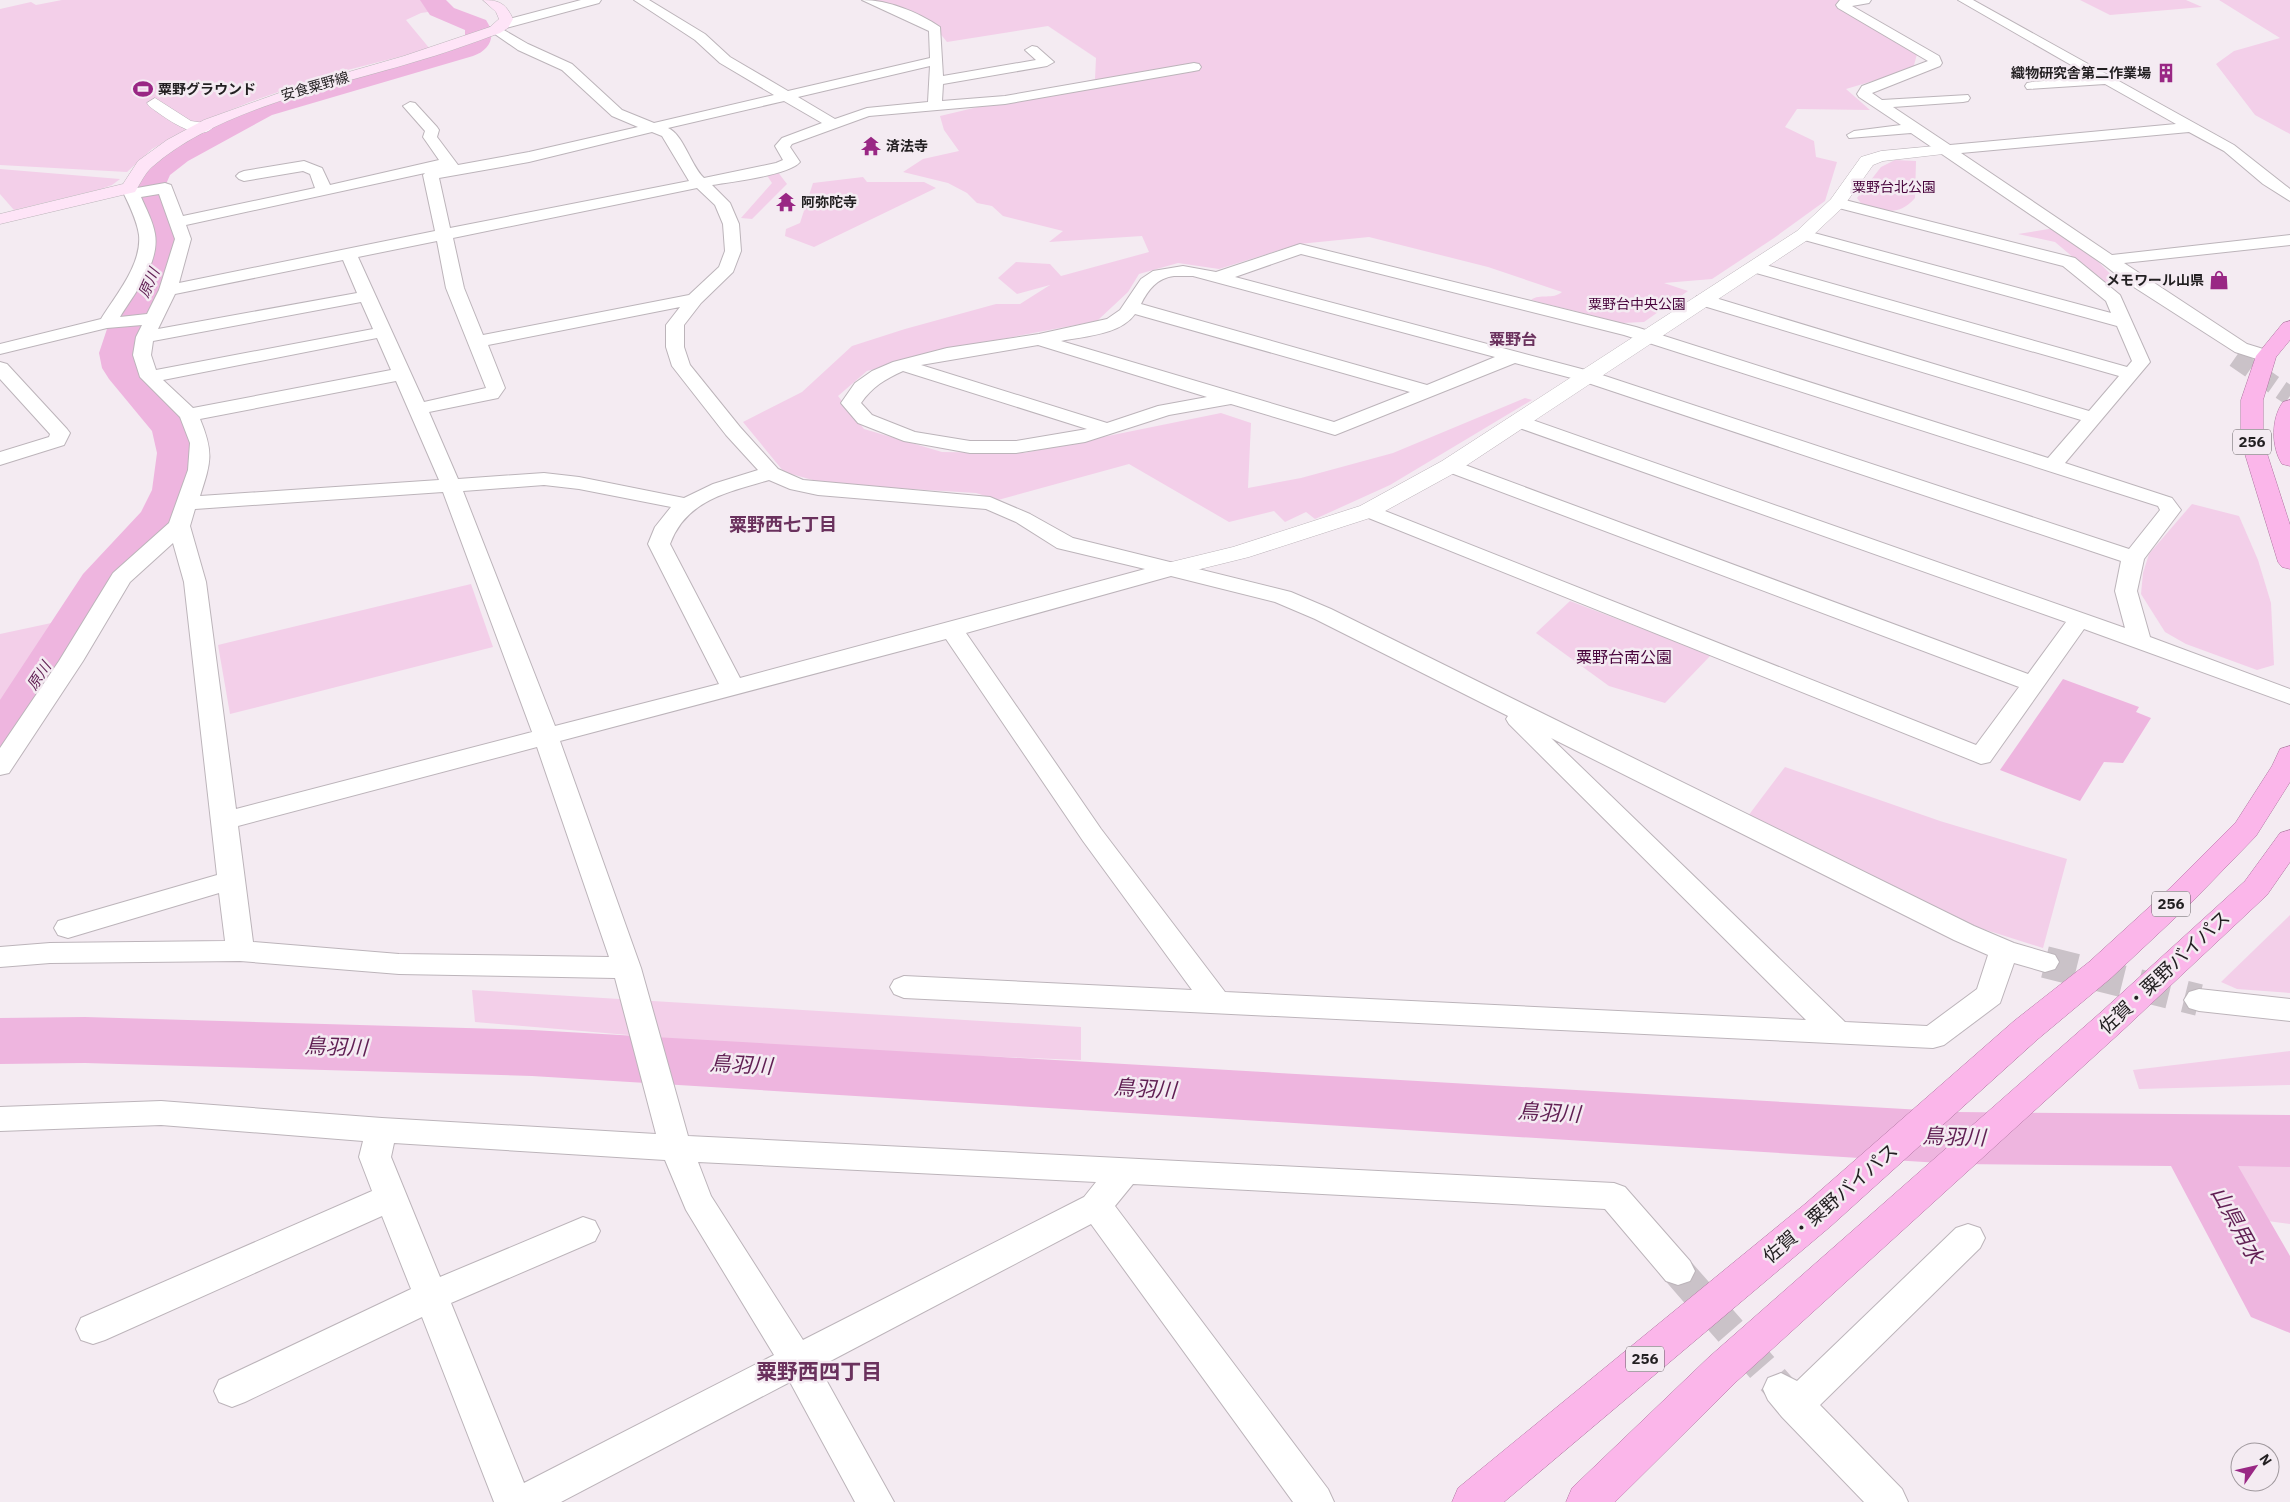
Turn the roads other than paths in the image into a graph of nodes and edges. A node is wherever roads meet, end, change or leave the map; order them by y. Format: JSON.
{"nodes":[{"id":1,"x":490,"y":0,"type":"edge"},
{"id":2,"x":573,"y":0,"type":"edge"},
{"id":3,"x":595,"y":0,"type":"edge"},
{"id":4,"x":640,"y":0,"type":"edge"},
{"id":5,"x":868,"y":0,"type":"edge"},
{"id":6,"x":1865,"y":0,"type":"edge"},
{"id":7,"x":1964,"y":0,"type":"edge"},
{"id":8,"x":498,"y":27,"type":"junction"},
{"id":9,"x":1032,"y":50,"type":"dead end"},
{"id":10,"x":937,"y":60,"type":"junction"},
{"id":11,"x":1194,"y":67,"type":"dead end"},
{"id":12,"x":2107,"y":80,"type":"junction"},
{"id":13,"x":936,"y":81,"type":"junction"},
{"id":14,"x":2032,"y":86,"type":"dead end"},
{"id":15,"x":784,"y":95,"type":"junction"},
{"id":16,"x":1963,"y":98,"type":"dead end"},
{"id":17,"x":155,"y":104,"type":"dead end"},
{"id":18,"x":1880,"y":104,"type":"junction"},
{"id":19,"x":935,"y":105,"type":"junction"},
{"id":20,"x":410,"y":106,"type":"dead end"},
{"id":21,"x":833,"y":124,"type":"junction"},
{"id":22,"x":205,"y":127,"type":"junction"},
{"id":23,"x":652,"y":127,"type":"junction"},
{"id":24,"x":2192,"y":127,"type":"junction"},
{"id":25,"x":1915,"y":128,"type":"junction"},
{"id":26,"x":1854,"y":135,"type":"dead end"},
{"id":27,"x":1946,"y":150,"type":"junction"},
{"id":28,"x":451,"y":167,"type":"junction"},
{"id":29,"x":244,"y":176,"type":"dead end"},
{"id":30,"x":701,"y":184,"type":"junction"},
{"id":31,"x":324,"y":191,"type":"junction"},
{"id":32,"x":132,"y":192,"type":"junction"},
{"id":33,"x":2287,"y":192,"type":"edge"},
{"id":34,"x":1838,"y":203,"type":"junction"},
{"id":35,"x":0,"y":219,"type":"edge"},
{"id":36,"x":178,"y":222,"type":"junction"},
{"id":37,"x":1803,"y":235,"type":"junction"},
{"id":38,"x":443,"y":236,"type":"junction"},
{"id":39,"x":2290,"y":240,"type":"edge"},
{"id":40,"x":349,"y":254,"type":"junction"},
{"id":41,"x":2109,"y":260,"type":"junction"},
{"id":42,"x":1755,"y":267,"type":"junction"},
{"id":43,"x":1217,"y":277,"type":"junction"},
{"id":44,"x":2132,"y":278,"type":"junction"},
{"id":45,"x":168,"y":290,"type":"junction"},
{"id":46,"x":367,"y":296,"type":"junction"},
{"id":47,"x":695,"y":299,"type":"junction"},
{"id":48,"x":1704,"y":300,"type":"junction"},
{"id":49,"x":1131,"y":307,"type":"junction"},
{"id":50,"x":2124,"y":322,"type":"junction"},
{"id":51,"x":112,"y":323,"type":"junction"},
{"id":52,"x":146,"y":325,"type":"junction"},
{"id":53,"x":2290,"y":327,"type":"edge"},
{"id":54,"x":383,"y":332,"type":"junction"},
{"id":55,"x":1646,"y":336,"type":"junction"},
{"id":56,"x":1039,"y":340,"type":"junction"},
{"id":57,"x":476,"y":342,"type":"junction"},
{"id":58,"x":0,"y":348,"type":"edge"},
{"id":59,"x":1515,"y":356,"type":"junction"},
{"id":60,"x":2266,"y":356,"type":"junction"},
{"id":61,"x":2234,"y":358,"type":"tunnel mouth"},
{"id":62,"x":902,"y":365,"type":"junction"},
{"id":63,"x":0,"y":368,"type":"edge"},
{"id":64,"x":402,"y":374,"type":"junction"},
{"id":65,"x":2131,"y":374,"type":"junction"},
{"id":66,"x":1586,"y":376,"type":"junction"},
{"id":67,"x":149,"y":377,"type":"junction"},
{"id":68,"x":1427,"y":391,"type":"junction"},
{"id":69,"x":1231,"y":398,"type":"junction"},
{"id":70,"x":2290,"y":406,"type":"edge"},
{"id":71,"x":418,"y":408,"type":"junction"},
{"id":72,"x":189,"y":415,"type":"junction"},
{"id":73,"x":2093,"y":418,"type":"junction"},
{"id":74,"x":1518,"y":421,"type":"junction"},
{"id":75,"x":1107,"y":429,"type":"junction"},
{"id":76,"x":0,"y":459,"type":"edge"},
{"id":77,"x":2290,"y":459,"type":"edge"},
{"id":78,"x":2053,"y":465,"type":"junction"},
{"id":79,"x":1450,"y":466,"type":"junction"},
{"id":80,"x":772,"y":473,"type":"junction"},
{"id":81,"x":451,"y":485,"type":"junction"},
{"id":82,"x":189,"y":503,"type":"junction"},
{"id":83,"x":685,"y":504,"type":"junction"},
{"id":84,"x":1368,"y":511,"type":"junction"},
{"id":85,"x":179,"y":526,"type":"junction"},
{"id":86,"x":2133,"y":558,"type":"junction"},
{"id":87,"x":2290,"y":562,"type":"edge"},
{"id":88,"x":1172,"y":569,"type":"junction"},
{"id":89,"x":2079,"y":620,"type":"junction"},
{"id":90,"x":952,"y":630,"type":"junction"},
{"id":91,"x":2140,"y":641,"type":"junction"},
{"id":92,"x":2033,"y":684,"type":"junction"},
{"id":93,"x":732,"y":687,"type":"junction"},
{"id":94,"x":2290,"y":697,"type":"edge"},
{"id":95,"x":1502,"y":704,"type":"junction"},
{"id":96,"x":546,"y":736,"type":"junction"},
{"id":97,"x":2290,"y":755,"type":"edge"},
{"id":98,"x":0,"y":767,"type":"edge"},
{"id":99,"x":224,"y":821,"type":"junction"},
{"id":100,"x":2290,"y":840,"type":"edge"},
{"id":101,"x":231,"y":880,"type":"junction"},
{"id":102,"x":68,"y":928,"type":"dead end"},
{"id":103,"x":2004,"y":950,"type":"junction"},
{"id":104,"x":240,"y":951,"type":"junction"},
{"id":105,"x":0,"y":958,"type":"edge"},
{"id":106,"x":2045,"y":962,"type":"tunnel mouth"},
{"id":107,"x":629,"y":976,"type":"junction"},
{"id":108,"x":904,"y":987,"type":"dead end"},
{"id":109,"x":2199,"y":1000,"type":"tunnel mouth"},
{"id":110,"x":1217,"y":1002,"type":"junction"},
{"id":111,"x":2290,"y":1010,"type":"edge"},
{"id":112,"x":1836,"y":1031,"type":"junction"},
{"id":113,"x":0,"y":1119,"type":"edge"},
{"id":114,"x":382,"y":1130,"type":"junction"},
{"id":115,"x":674,"y":1142,"type":"junction"},
{"id":116,"x":1126,"y":1170,"type":"junction"},
{"id":117,"x":391,"y":1197,"type":"junction"},
{"id":118,"x":1096,"y":1206,"type":"junction"},
{"id":119,"x":582,"y":1231,"type":"dead end"},
{"id":120,"x":1968,"y":1238,"type":"dead end"},
{"id":121,"x":1678,"y":1271,"type":"tunnel mouth"},
{"id":122,"x":431,"y":1296,"type":"junction"},
{"id":123,"x":93,"y":1329,"type":"dead end"},
{"id":124,"x":797,"y":1361,"type":"junction"},
{"id":125,"x":232,"y":1392,"type":"dead end"},
{"id":126,"x":513,"y":1502,"type":"edge"},
{"id":127,"x":524,"y":1502,"type":"edge"},
{"id":128,"x":875,"y":1502,"type":"edge"},
{"id":129,"x":1315,"y":1502,"type":"edge"},
{"id":130,"x":1473,"y":1502,"type":"edge"},
{"id":131,"x":1587,"y":1502,"type":"edge"},
{"id":132,"x":1889,"y":1502,"type":"edge"}],
"edges":[{"from":1,"to":8,"type":"main road"},
{"from":2,"to":8,"type":"street"},
{"from":3,"to":8,"type":"street"},
{"from":4,"to":15,"type":"street"},
{"from":5,"to":10,"type":"street"},
{"from":6,"to":18,"type":"street"},
{"from":7,"to":12,"type":"street"},
{"from":8,"to":22,"type":"main road","name":"安食粟野線"},
{"from":8,"to":23,"type":"street"},
{"from":9,"to":13,"type":"street"},
{"from":10,"to":13,"type":"street"},
{"from":10,"to":15,"type":"street"},
{"from":11,"to":19,"type":"street"},
{"from":12,"to":14,"type":"street"},
{"from":12,"to":24,"type":"street"},
{"from":13,"to":19,"type":"street"},
{"from":15,"to":21,"type":"street"},
{"from":15,"to":23,"type":"street"},
{"from":16,"to":18,"type":"street"},
{"from":17,"to":22,"type":"street"},
{"from":18,"to":25,"type":"street"},
{"from":19,"to":21,"type":"street"},
{"from":20,"to":28,"type":"street"},
{"from":21,"to":30,"type":"street"},
{"from":22,"to":32,"type":"main road","name":"安食粟野線"},
{"from":23,"to":28,"type":"street"},
{"from":23,"to":30,"type":"street"},
{"from":24,"to":27,"type":"street"},
{"from":24,"to":33,"type":"street"},
{"from":25,"to":26,"type":"street"},
{"from":25,"to":27,"type":"street"},
{"from":27,"to":34,"type":"street"},
{"from":27,"to":41,"type":"street"},
{"from":28,"to":31,"type":"street"},
{"from":28,"to":38,"type":"street"},
{"from":29,"to":31,"type":"street"},
{"from":30,"to":38,"type":"street"},
{"from":30,"to":47,"type":"street"},
{"from":31,"to":36,"type":"street"},
{"from":32,"to":35,"type":"main road"},
{"from":32,"to":36,"type":"street"},
{"from":32,"to":51,"type":"street"},
{"from":34,"to":37,"type":"street"},
{"from":34,"to":50,"type":"street"},
{"from":36,"to":45,"type":"street"},
{"from":37,"to":42,"type":"street"},
{"from":37,"to":50,"type":"street"},
{"from":38,"to":40,"type":"street"},
{"from":38,"to":57,"type":"street"},
{"from":39,"to":41,"type":"street"},
{"from":40,"to":45,"type":"street"},
{"from":40,"to":46,"type":"street"},
{"from":41,"to":44,"type":"street"},
{"from":42,"to":48,"type":"street"},
{"from":42,"to":65,"type":"street"},
{"from":43,"to":49,"type":"street"},
{"from":43,"to":55,"type":"street"},
{"from":43,"to":59,"type":"street"},
{"from":44,"to":60,"type":"street"},
{"from":44,"to":61,"type":"street"},
{"from":45,"to":52,"type":"street"},
{"from":46,"to":52,"type":"street"},
{"from":46,"to":54,"type":"street"},
{"from":47,"to":57,"type":"street"},
{"from":47,"to":80,"type":"street"},
{"from":48,"to":55,"type":"street"},
{"from":48,"to":73,"type":"street"},
{"from":49,"to":56,"type":"street"},
{"from":49,"to":68,"type":"street"},
{"from":50,"to":65,"type":"street"},
{"from":51,"to":52,"type":"street"},
{"from":51,"to":58,"type":"street"},
{"from":52,"to":67,"type":"street"},
{"from":53,"to":60,"type":"highway","number":"256"},
{"from":54,"to":64,"type":"street"},
{"from":54,"to":67,"type":"street"},
{"from":55,"to":66,"type":"street"},
{"from":55,"to":78,"type":"street"},
{"from":56,"to":62,"type":"street"},
{"from":56,"to":69,"type":"street"},
{"from":57,"to":71,"type":"street"},
{"from":59,"to":66,"type":"street"},
{"from":59,"to":68,"type":"street"},
{"from":60,"to":87,"type":"highway","number":"256"},
{"from":62,"to":75,"type":"street"},
{"from":62,"to":75,"type":"street"},
{"from":63,"to":76,"type":"street"},
{"from":64,"to":71,"type":"street"},
{"from":64,"to":72,"type":"street"},
{"from":65,"to":73,"type":"street"},
{"from":66,"to":74,"type":"street"},
{"from":66,"to":86,"type":"street"},
{"from":67,"to":72,"type":"street"},
{"from":68,"to":69,"type":"street"},
{"from":69,"to":75,"type":"street"},
{"from":70,"to":77,"type":"highway","number":"256"},
{"from":71,"to":81,"type":"street"},
{"from":72,"to":82,"type":"street"},
{"from":73,"to":78,"type":"street"},
{"from":74,"to":79,"type":"street"},
{"from":74,"to":89,"type":"street"},
{"from":78,"to":86,"type":"street"},
{"from":79,"to":84,"type":"street"},
{"from":79,"to":92,"type":"street"},
{"from":80,"to":83,"type":"street"},
{"from":80,"to":88,"type":"street"},
{"from":81,"to":82,"type":"street"},
{"from":81,"to":83,"type":"street"},
{"from":81,"to":96,"type":"street"},
{"from":82,"to":85,"type":"street"},
{"from":83,"to":93,"type":"street"},
{"from":84,"to":88,"type":"street"},
{"from":84,"to":92,"type":"street"},
{"from":85,"to":98,"type":"street"},
{"from":85,"to":99,"type":"street"},
{"from":86,"to":91,"type":"street"},
{"from":88,"to":90,"type":"street"},
{"from":88,"to":95,"type":"street"},
{"from":89,"to":91,"type":"street"},
{"from":89,"to":92,"type":"street"},
{"from":90,"to":93,"type":"street"},
{"from":90,"to":110,"type":"street"},
{"from":91,"to":94,"type":"street"},
{"from":93,"to":96,"type":"street"},
{"from":95,"to":103,"type":"street"},
{"from":95,"to":112,"type":"street"},
{"from":96,"to":99,"type":"street"},
{"from":96,"to":107,"type":"street"},
{"from":97,"to":130,"type":"highway","name":"佐賀・粟野バイパス","number":"256"},
{"from":99,"to":101,"type":"street"},
{"from":100,"to":131,"type":"highway","name":"佐賀・粟野バイパス","number":"256"},
{"from":101,"to":102,"type":"street"},
{"from":101,"to":104,"type":"street"},
{"from":103,"to":106,"type":"street"},
{"from":103,"to":112,"type":"street"},
{"from":104,"to":105,"type":"street"},
{"from":104,"to":107,"type":"street"},
{"from":107,"to":115,"type":"street"},
{"from":108,"to":110,"type":"street"},
{"from":109,"to":111,"type":"street"},
{"from":110,"to":112,"type":"street"},
{"from":113,"to":114,"type":"street"},
{"from":114,"to":115,"type":"street"},
{"from":114,"to":117,"type":"street"},
{"from":115,"to":116,"type":"street"},
{"from":115,"to":124,"type":"street"},
{"from":116,"to":118,"type":"street"},
{"from":116,"to":121,"type":"street"},
{"from":117,"to":122,"type":"street"},
{"from":117,"to":123,"type":"street"},
{"from":118,"to":124,"type":"street"},
{"from":118,"to":129,"type":"street"},
{"from":119,"to":122,"type":"street"},
{"from":120,"to":132,"type":"street"},
{"from":122,"to":125,"type":"street"},
{"from":122,"to":126,"type":"street"},
{"from":124,"to":127,"type":"street"},
{"from":124,"to":128,"type":"street"}]}
